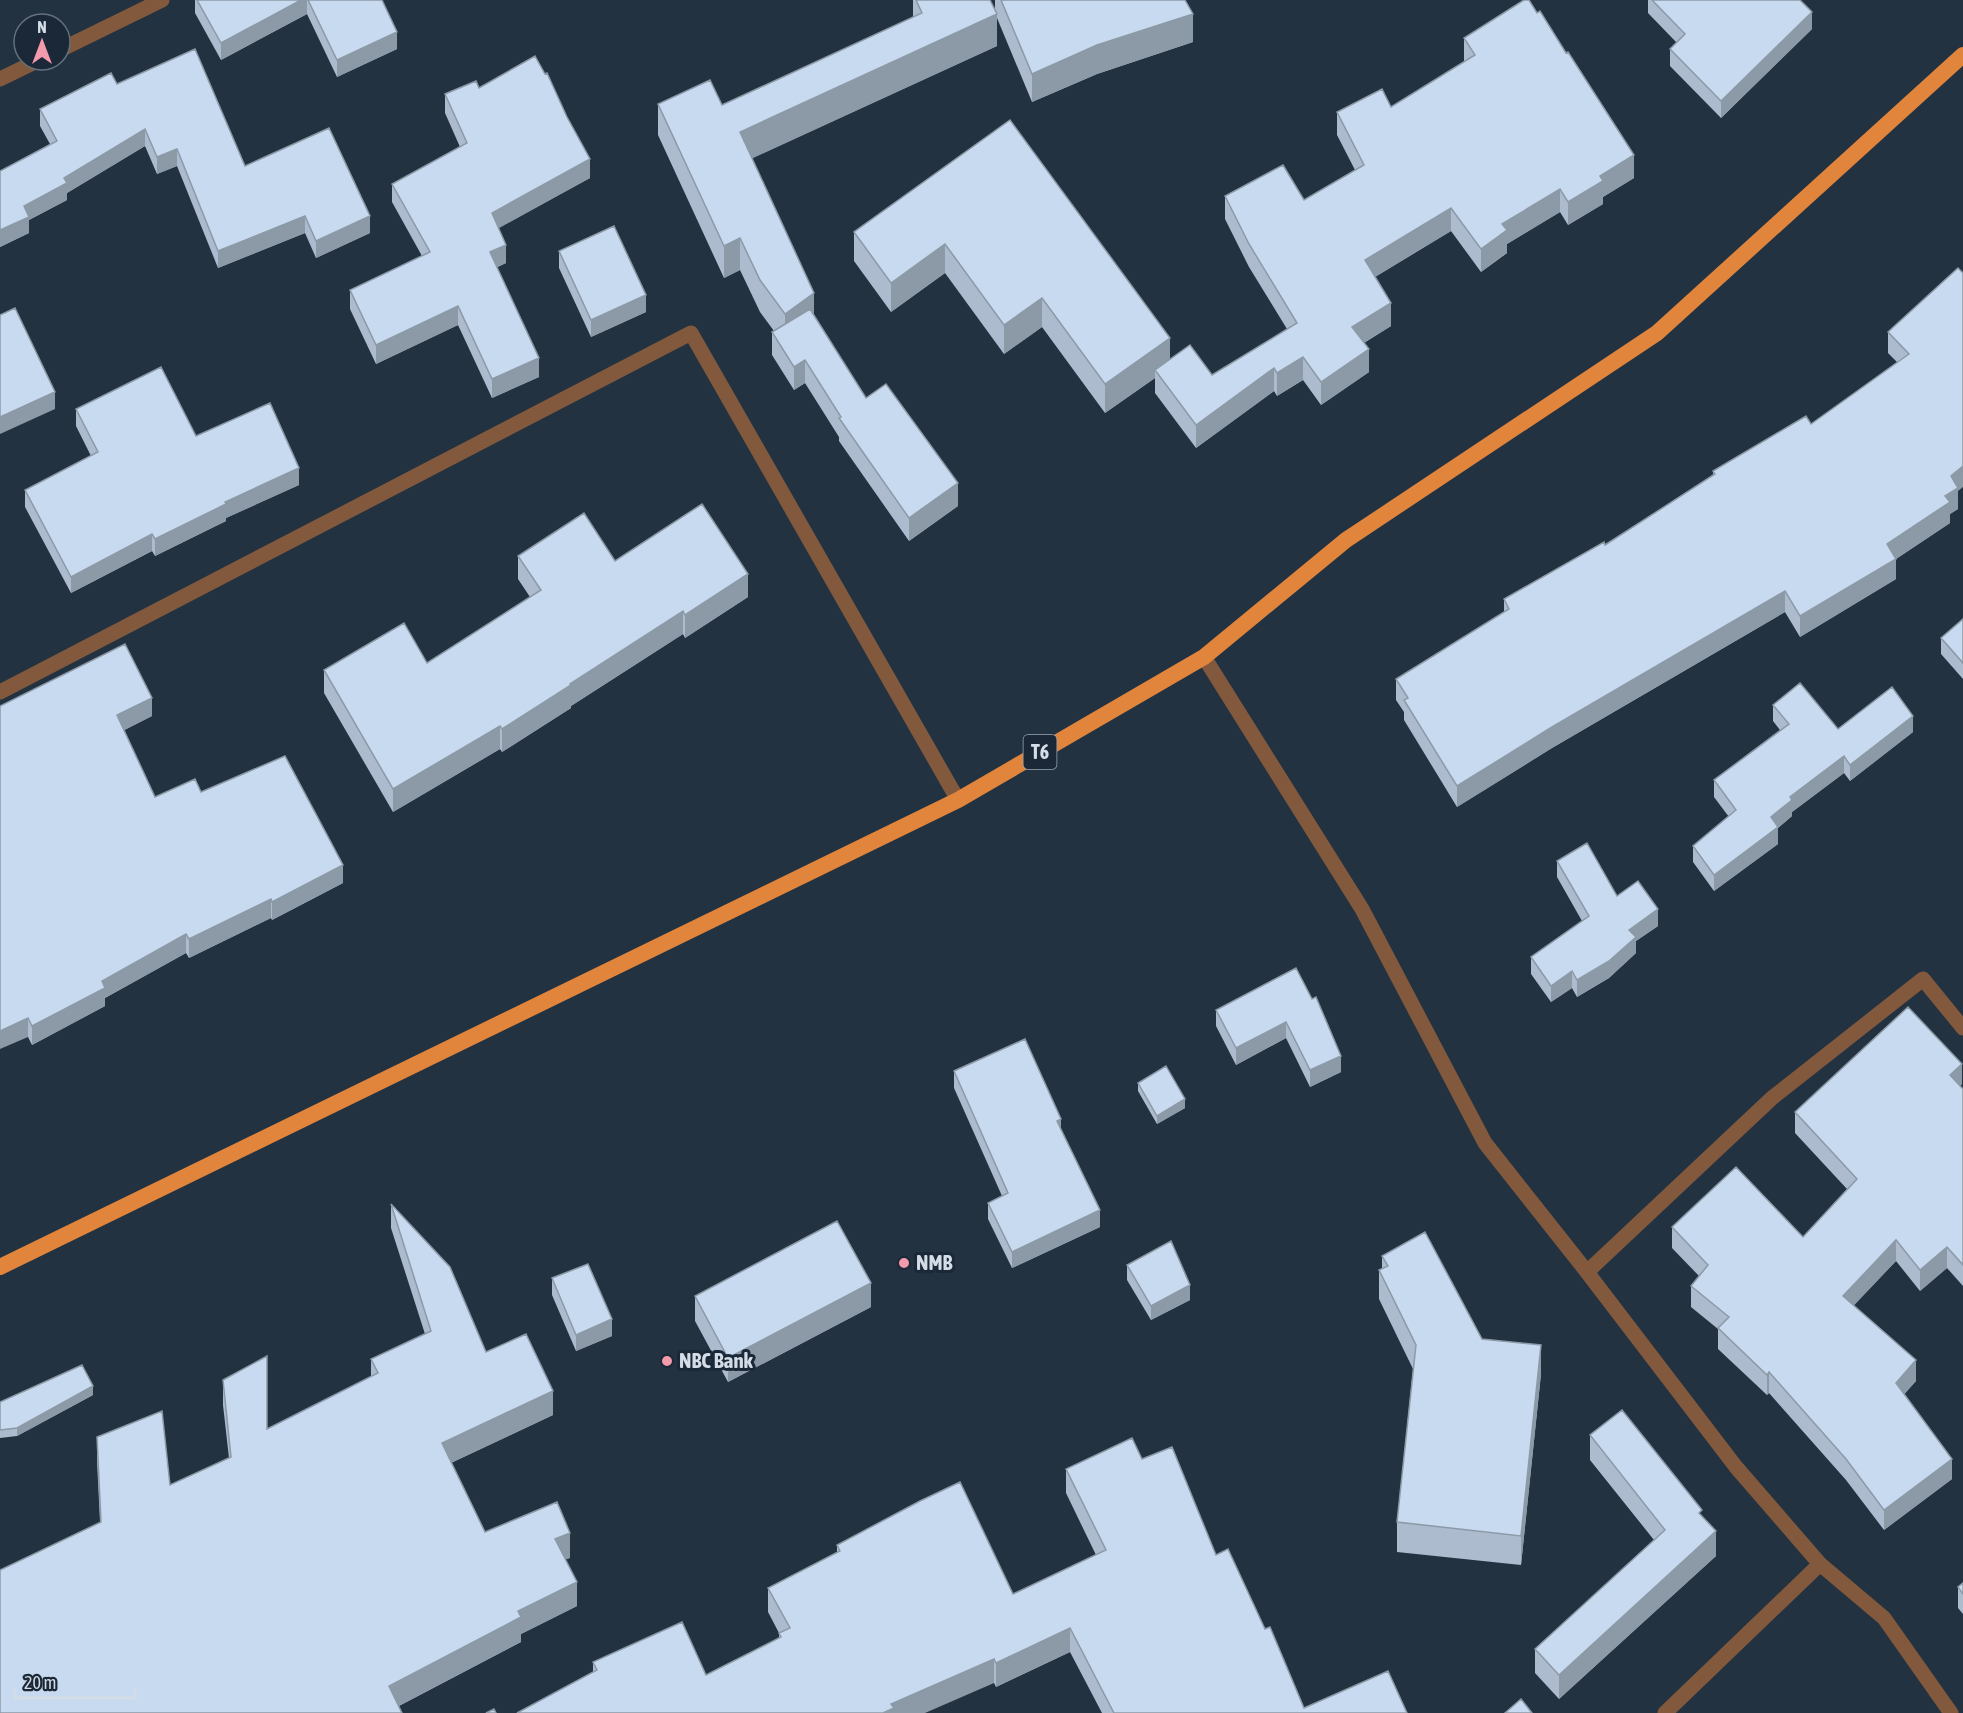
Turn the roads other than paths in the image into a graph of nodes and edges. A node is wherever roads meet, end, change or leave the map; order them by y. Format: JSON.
{"nodes":[{"id":1,"x":162,"y":0,"type":"edge"},
{"id":2,"x":72,"y":44,"type":"edge"},
{"id":3,"x":1963,"y":55,"type":"edge"},
{"id":4,"x":14,"y":72,"type":"edge"},
{"id":5,"x":0,"y":79,"type":"edge"},
{"id":6,"x":1204,"y":657,"type":"junction"},
{"id":7,"x":0,"y":692,"type":"edge"},
{"id":8,"x":958,"y":800,"type":"junction"},
{"id":9,"x":1963,"y":1028,"type":"edge"},
{"id":10,"x":0,"y":1267,"type":"edge"},
{"id":11,"x":1587,"y":1272,"type":"junction"},
{"id":12,"x":1820,"y":1563,"type":"junction"},
{"id":13,"x":1665,"y":1713,"type":"edge"},
{"id":14,"x":1951,"y":1713,"type":"edge"}],
"edges":[{"from":1,"to":2,"type":"street"},
{"from":3,"to":6,"type":"highway","number":"T6"},
{"from":4,"to":5,"type":"street"},
{"from":6,"to":8,"type":"highway","number":"T6"},
{"from":6,"to":11,"type":"street"},
{"from":7,"to":8,"type":"street"},
{"from":8,"to":10,"type":"highway","number":"T6"},
{"from":9,"to":11,"type":"street"},
{"from":11,"to":12,"type":"street"},
{"from":12,"to":13,"type":"street"},
{"from":12,"to":14,"type":"street"}]}
